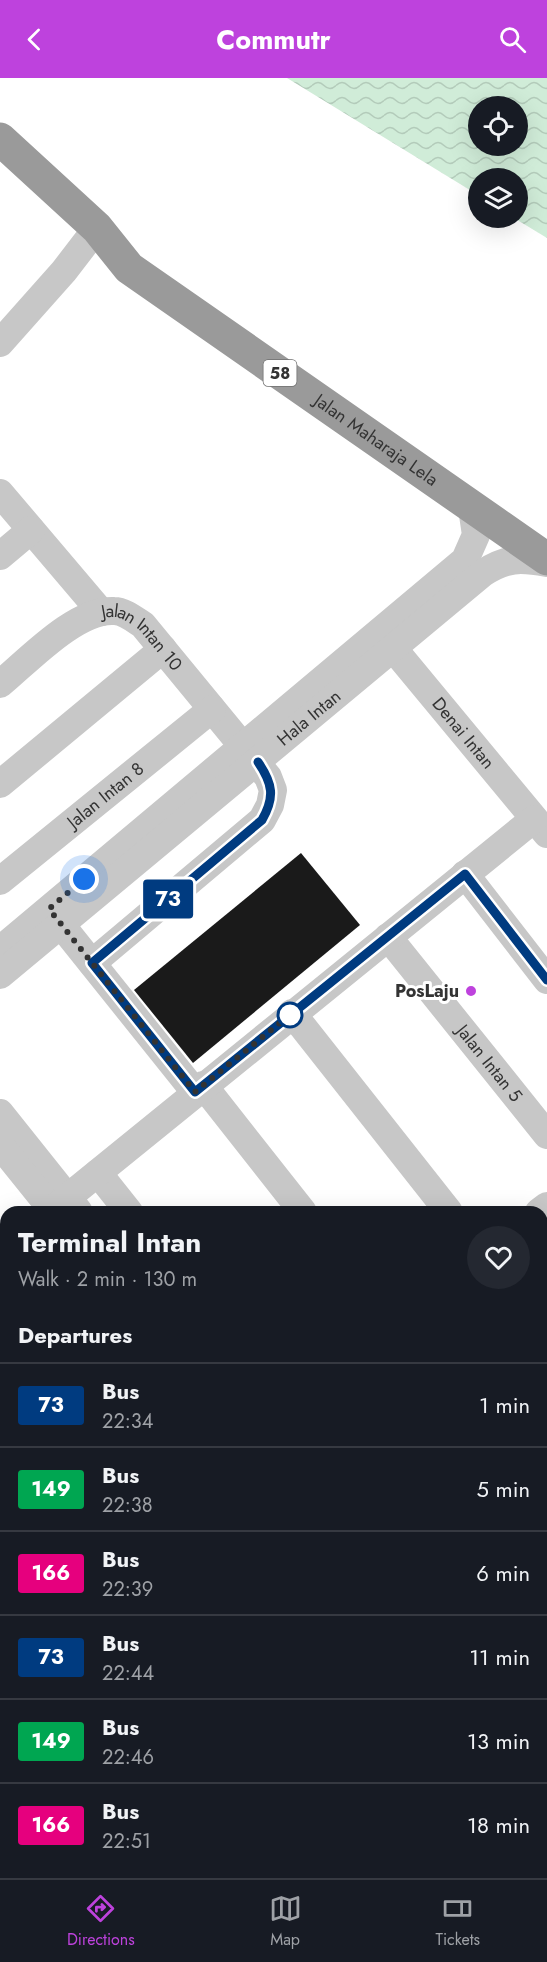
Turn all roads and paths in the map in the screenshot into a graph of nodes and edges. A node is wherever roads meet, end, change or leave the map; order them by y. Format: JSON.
{"nodes":[{"id":1,"x":0,"y":139,"type":"edge"},
{"id":2,"x":97,"y":228,"type":"junction"},
{"id":3,"x":0,"y":343,"type":"edge"},
{"id":4,"x":0,"y":493,"type":"edge"},
{"id":5,"x":472,"y":508,"type":"junction"},
{"id":6,"x":31,"y":530,"type":"junction"},
{"id":7,"x":547,"y":533,"type":"edge"},
{"id":8,"x":0,"y":556,"type":"edge"},
{"id":9,"x":547,"y":561,"type":"edge"},
{"id":10,"x":101,"y":612,"type":"junction"},
{"id":11,"x":387,"y":641,"type":"junction"},
{"id":12,"x":163,"y":648,"type":"junction"},
{"id":13,"x":0,"y":684,"type":"edge"},
{"id":14,"x":212,"y":709,"type":"junction"},
{"id":15,"x":251,"y":754,"type":"junction"},
{"id":16,"x":0,"y":784,"type":"edge"},
{"id":17,"x":540,"y":826,"type":"edge"},
{"id":18,"x":465,"y":874,"type":"junction"},
{"id":19,"x":0,"y":881,"type":"edge"},
{"id":20,"x":55,"y":917,"type":"junction"},
{"id":21,"x":388,"y":937,"type":"junction"},
{"id":22,"x":0,"y":950,"type":"edge"},
{"id":23,"x":92,"y":963,"type":"junction"},
{"id":24,"x":0,"y":975,"type":"edge"},
{"id":25,"x":547,"y":980,"type":"edge"},
{"id":26,"x":292,"y":1013,"type":"junction"},
{"id":27,"x":199,"y":1088,"type":"junction"},
{"id":28,"x":0,"y":1113,"type":"edge"},
{"id":29,"x":547,"y":1135,"type":"edge"},
{"id":30,"x":0,"y":1146,"type":"edge"},
{"id":31,"x":98,"y":1173,"type":"junction"},
{"id":32,"x":61,"y":1206,"type":"edge"},
{"id":33,"x":62,"y":1206,"type":"edge"},
{"id":34,"x":65,"y":1206,"type":"edge"},
{"id":35,"x":124,"y":1206,"type":"edge"},
{"id":36,"x":298,"y":1206,"type":"edge"},
{"id":37,"x":444,"y":1206,"type":"edge"}],
"edges":[{"from":1,"to":2,"type":"highway","name":"Jalan Maharaja Lela","number":"58"},
{"from":2,"to":3,"type":"street"},
{"from":2,"to":5,"type":"highway","name":"Jalan Maharaja Lela","number":"58"},
{"from":2,"to":7,"type":"highway","name":"Jalan Maharaja Lela","number":"58"},
{"from":4,"to":6,"type":"street"},
{"from":5,"to":9,"type":"highway","name":"Jalan Maharaja Lela","number":"58"},
{"from":5,"to":11,"type":"street","name":"Hala Intan"},
{"from":6,"to":8,"type":"street"},
{"from":6,"to":10,"type":"street"},
{"from":9,"to":11,"type":"street","name":"Hala Intan"},
{"from":10,"to":12,"type":"street","name":"Jalan Intan 10"},
{"from":10,"to":13,"type":"street","name":"Jalan Intan 10"},
{"from":11,"to":15,"type":"street","name":"Hala Intan"},
{"from":11,"to":17,"type":"street","name":"Denai Intan"},
{"from":12,"to":14,"type":"street","name":"Jalan Intan 10"},
{"from":12,"to":16,"type":"street"},
{"from":14,"to":15,"type":"street","name":"Jalan Intan 10"},
{"from":14,"to":19,"type":"street","name":"Jalan Intan 8"},
{"from":15,"to":20,"type":"street","name":"Hala Intan"},
{"from":15,"to":23,"type":"street","name":"Jalan Intan 10"},
{"from":17,"to":18,"type":"street"},
{"from":18,"to":21,"type":"street"},
{"from":18,"to":25,"type":"street"},
{"from":20,"to":22,"type":"street","name":"Hala Intan"},
{"from":20,"to":23,"type":"street"},
{"from":20,"to":24,"type":"street","name":"Hala Intan"},
{"from":21,"to":26,"type":"street"},
{"from":21,"to":29,"type":"street","name":"Jalan Intan 5"},
{"from":23,"to":27,"type":"street"},
{"from":26,"to":27,"type":"street"},
{"from":26,"to":37,"type":"street"},
{"from":27,"to":31,"type":"street"},
{"from":27,"to":36,"type":"street"},
{"from":28,"to":33,"type":"street"},
{"from":30,"to":32,"type":"street"},
{"from":31,"to":34,"type":"street"},
{"from":31,"to":35,"type":"street"}]}
